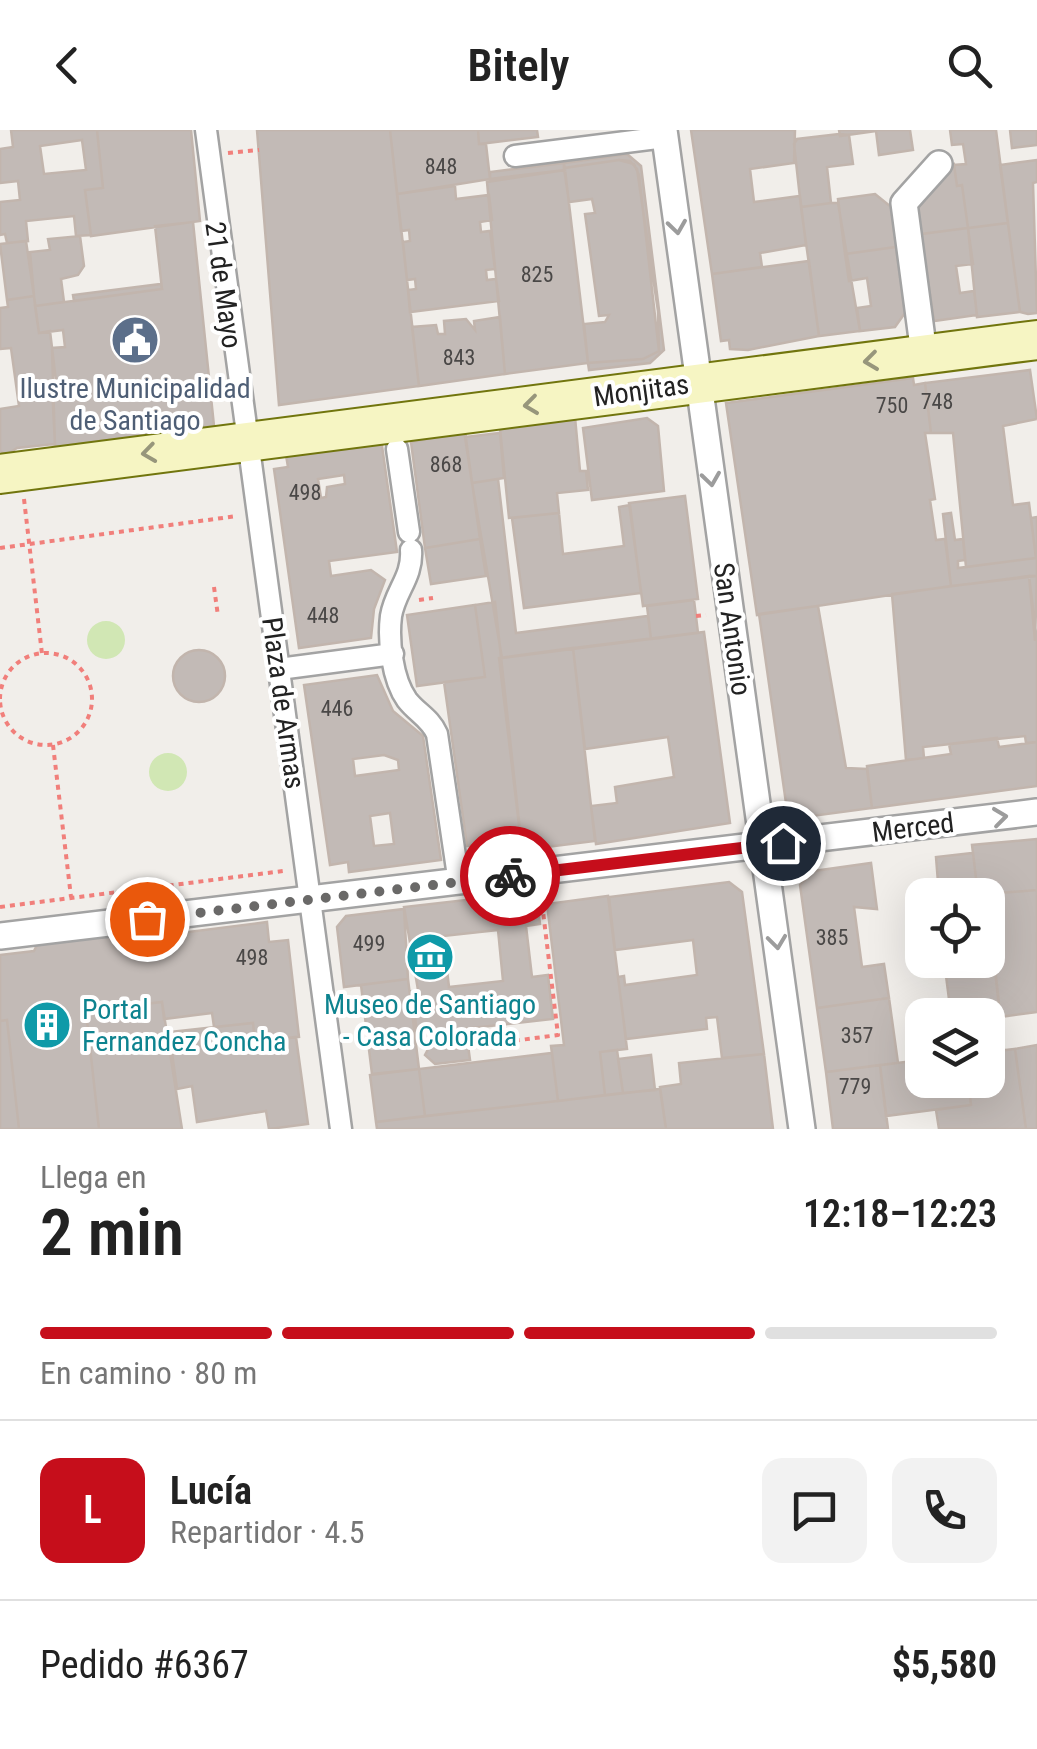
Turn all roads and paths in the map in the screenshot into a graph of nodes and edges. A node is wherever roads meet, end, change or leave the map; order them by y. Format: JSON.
{"nodes":[{"id":1,"x":206,"y":130,"type":"edge"},
{"id":2,"x":664,"y":134,"type":"edge"},
{"id":3,"x":259,"y":150,"type":"dead end"},
{"id":4,"x":209,"y":155,"type":"junction"},
{"id":5,"x":516,"y":156,"type":"dead end"},
{"id":6,"x":939,"y":164,"type":"dead end"},
{"id":7,"x":1037,"y":340,"type":"edge"},
{"id":8,"x":924,"y":354,"type":"junction"},
{"id":9,"x":697,"y":383,"type":"junction"},
{"id":10,"x":395,"y":438,"type":"junction"},
{"id":11,"x":245,"y":440,"type":"junction"},
{"id":12,"x":12,"y":485,"type":"edge"},
{"id":13,"x":256,"y":514,"type":"junction"},
{"id":14,"x":30,"y":544,"type":"junction"},
{"id":15,"x":0,"y":548,"type":"edge"},
{"id":16,"x":214,"y":587,"type":"dead end"},
{"id":17,"x":218,"y":616,"type":"dead end"},
{"id":18,"x":42,"y":654,"type":"junction"},
{"id":19,"x":393,"y":654,"type":"junction"},
{"id":20,"x":279,"y":669,"type":"junction"},
{"id":21,"x":0,"y":700,"type":"edge"},
{"id":22,"x":53,"y":745,"type":"junction"},
{"id":23,"x":1037,"y":812,"type":"edge"},
{"id":24,"x":764,"y":845,"type":"junction"},
{"id":25,"x":308,"y":868,"type":"junction"},
{"id":26,"x":538,"y":873,"type":"junction"},
{"id":27,"x":459,"y":883,"type":"junction"},
{"id":28,"x":71,"y":898,"type":"junction"},
{"id":29,"x":313,"y":900,"type":"junction"},
{"id":30,"x":0,"y":906,"type":"edge"},
{"id":31,"x":0,"y":936,"type":"edge"},
{"id":32,"x":505,"y":1042,"type":"dead end"},
{"id":33,"x":341,"y":1129,"type":"edge"},
{"id":34,"x":802,"y":1129,"type":"edge"}],
"edges":[{"from":1,"to":4,"type":"street","name":"21 de Mayo"},
{"from":2,"to":5,"type":"street"},
{"from":2,"to":9,"type":"street","name":"San Antonio","one_way":true},
{"from":3,"to":4,"type":"path"},
{"from":4,"to":11,"type":"street","name":"21 de Mayo"},
{"from":6,"to":8,"type":"street"},
{"from":7,"to":8,"type":"main road","name":"Monjitas"},
{"from":8,"to":9,"type":"main road","name":"Monjitas","one_way":true},
{"from":9,"to":10,"type":"main road","name":"Monjitas","one_way":true},
{"from":9,"to":24,"type":"street","name":"San Antonio","one_way":true},
{"from":10,"to":11,"type":"main road","name":"Monjitas"},
{"from":10,"to":19,"type":"street"},
{"from":11,"to":12,"type":"main road","one_way":true},
{"from":11,"to":13,"type":"street","name":"Plaza de Armas"},
{"from":12,"to":14,"type":"path"},
{"from":13,"to":14,"type":"path"},
{"from":13,"to":20,"type":"street","name":"Plaza de Armas"},
{"from":14,"to":15,"type":"path"},
{"from":14,"to":18,"type":"path"},
{"from":16,"to":17,"type":"path"},
{"from":18,"to":21,"type":"path"},
{"from":18,"to":22,"type":"path"},
{"from":19,"to":20,"type":"street"},
{"from":19,"to":27,"type":"street"},
{"from":20,"to":25,"type":"street","name":"Plaza de Armas"},
{"from":21,"to":22,"type":"path"},
{"from":22,"to":28,"type":"path"},
{"from":24,"to":23,"type":"street","name":"Merced","one_way":true},
{"from":24,"to":26,"type":"street","name":"Merced"},
{"from":24,"to":34,"type":"street","name":"San Antonio","one_way":true},
{"from":25,"to":28,"type":"path"},
{"from":25,"to":29,"type":"street","name":"Plaza de Armas"},
{"from":26,"to":27,"type":"street","name":"Merced"},
{"from":26,"to":32,"type":"path"},
{"from":27,"to":29,"type":"street","name":"Merced"},
{"from":28,"to":30,"type":"path"},
{"from":29,"to":31,"type":"street"},
{"from":29,"to":33,"type":"street","name":"Plaza de Armas"}]}
